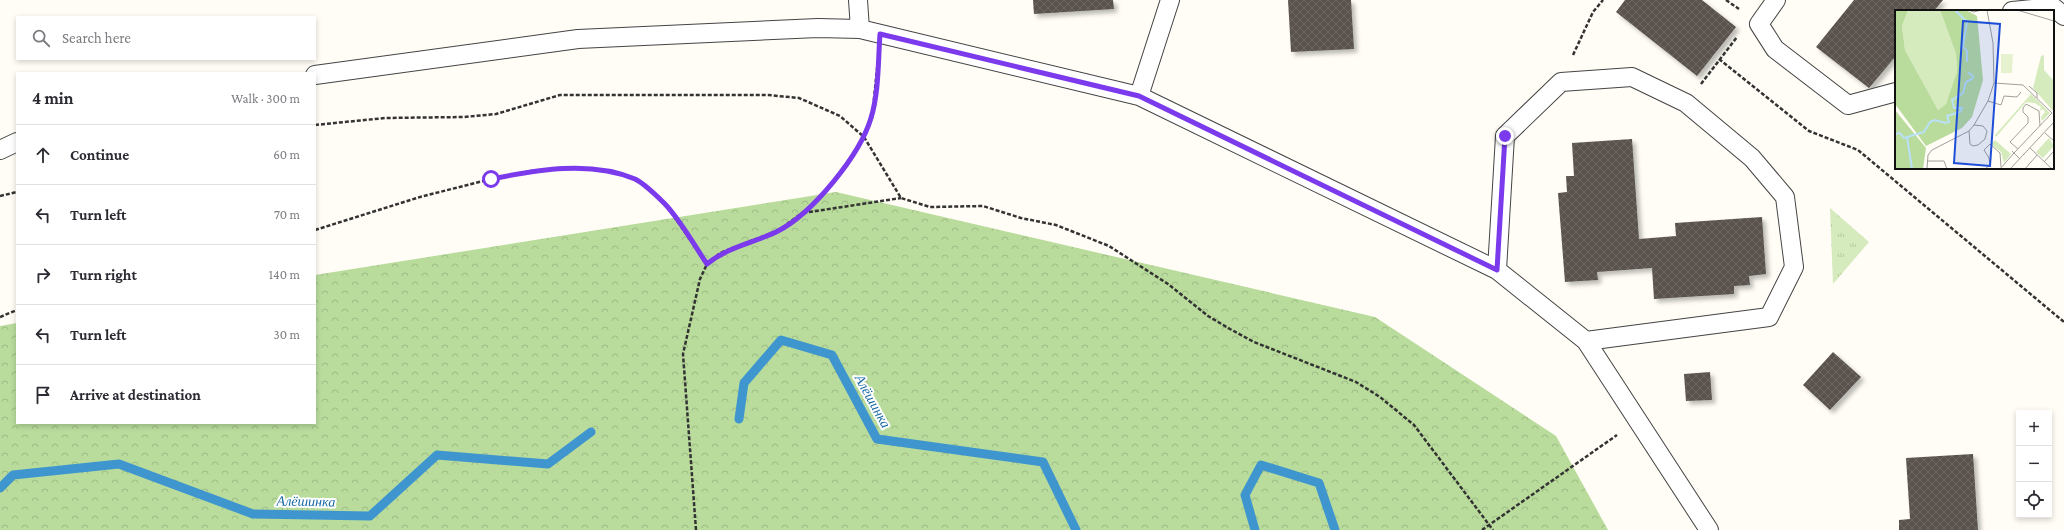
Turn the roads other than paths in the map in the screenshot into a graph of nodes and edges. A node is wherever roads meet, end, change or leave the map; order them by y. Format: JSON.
{"nodes":[{"id":1,"x":858,"y":0,"type":"edge"},
{"id":2,"x":1170,"y":0,"type":"edge"},
{"id":3,"x":1776,"y":0,"type":"edge"},
{"id":4,"x":2022,"y":10,"type":"edge"},
{"id":5,"x":2064,"y":16,"type":"edge"},
{"id":6,"x":860,"y":29,"type":"junction"},
{"id":7,"x":316,"y":75,"type":"edge"},
{"id":8,"x":1895,"y":92,"type":"edge"},
{"id":9,"x":1139,"y":96,"type":"junction"},
{"id":10,"x":16,"y":142,"type":"edge"},
{"id":11,"x":0,"y":150,"type":"edge"},
{"id":12,"x":1497,"y":270,"type":"junction"},
{"id":13,"x":1586,"y":341,"type":"junction"},
{"id":14,"x":1709,"y":530,"type":"edge"}],
"edges":[{"from":1,"to":6,"type":"lane"},
{"from":2,"to":9,"type":"lane"},
{"from":3,"to":8,"type":"lane"},
{"from":4,"to":5,"type":"lane"},
{"from":6,"to":7,"type":"lane"},
{"from":6,"to":9,"type":"lane"},
{"from":9,"to":12,"type":"lane"},
{"from":10,"to":11,"type":"lane"},
{"from":12,"to":13,"type":"lane"},
{"from":12,"to":13,"type":"lane"},
{"from":13,"to":14,"type":"lane"}]}
